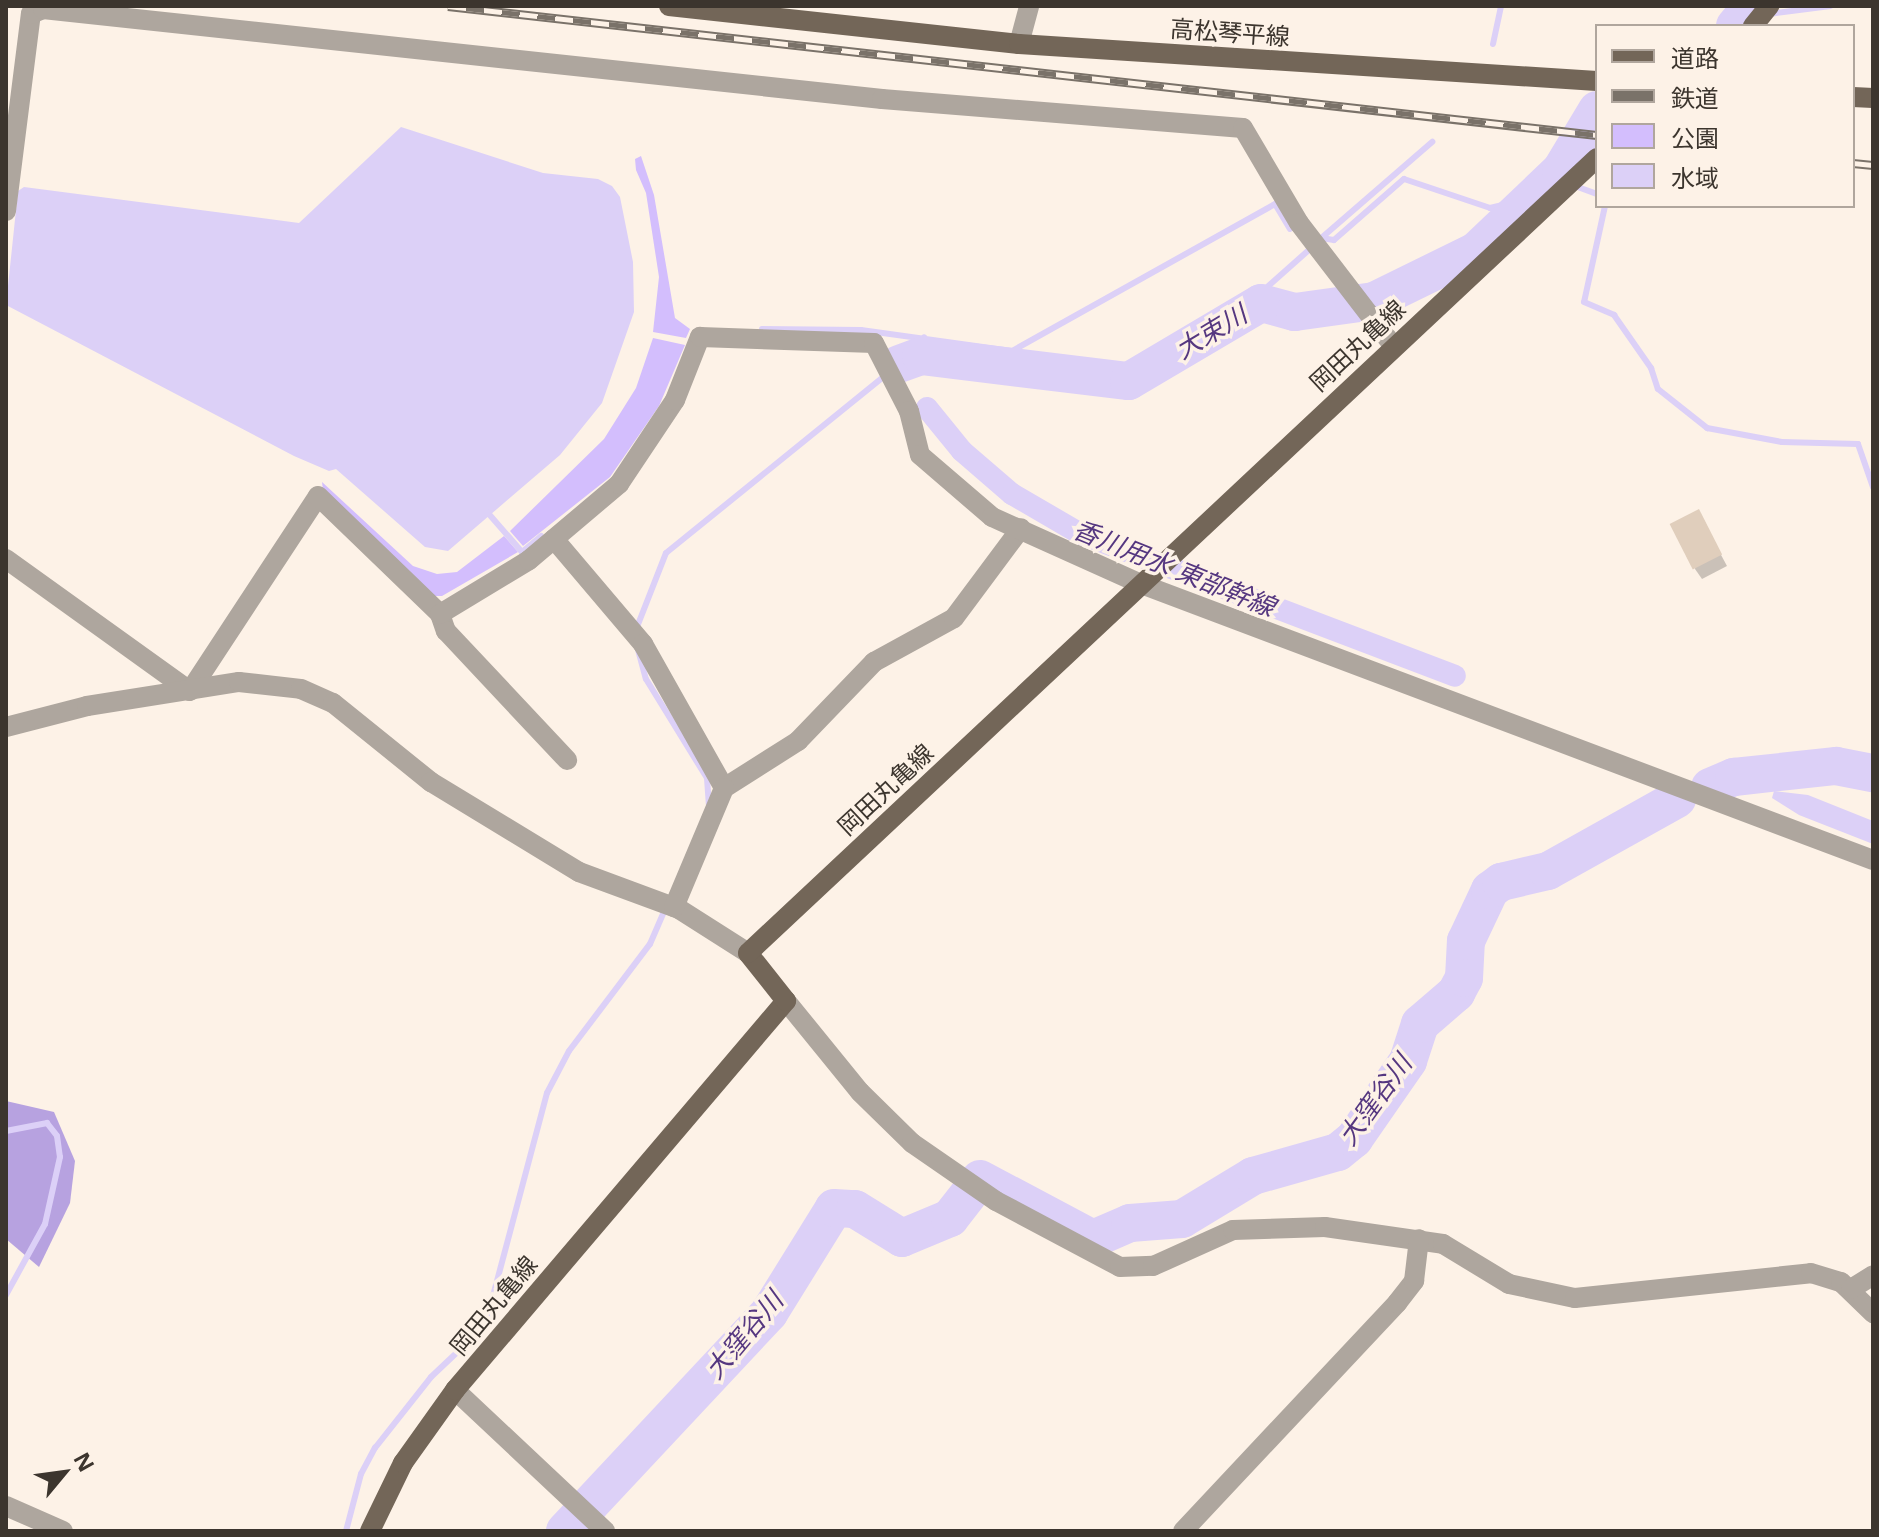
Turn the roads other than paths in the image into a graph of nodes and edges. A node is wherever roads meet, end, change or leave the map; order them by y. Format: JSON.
{"nodes":[{"id":1,"x":669,"y":6,"type":"edge"},
{"id":2,"x":1029,"y":6,"type":"edge"},
{"id":3,"x":1019,"y":44,"type":"junction"},
{"id":4,"x":1595,"y":81,"type":"edge"},
{"id":5,"x":1595,"y":160,"type":"edge"},
{"id":6,"x":6,"y":211,"type":"edge"},
{"id":7,"x":1394,"y":347,"type":"junction"},
{"id":8,"x":1021,"y":528,"type":"junction"},
{"id":9,"x":554,"y":539,"type":"junction"},
{"id":10,"x":6,"y":559,"type":"edge"},
{"id":11,"x":1146,"y":579,"type":"junction"},
{"id":12,"x":440,"y":614,"type":"junction"},
{"id":13,"x":190,"y":691,"type":"junction"},
{"id":14,"x":6,"y":727,"type":"edge"},
{"id":15,"x":567,"y":760,"type":"dead end"},
{"id":16,"x":724,"y":788,"type":"junction"},
{"id":17,"x":1873,"y":860,"type":"edge"},
{"id":18,"x":668,"y":906,"type":"junction"},
{"id":19,"x":748,"y":953,"type":"junction"},
{"id":20,"x":786,"y":1001,"type":"junction"},
{"id":21,"x":1419,"y":1239,"type":"junction"},
{"id":22,"x":1873,"y":1275,"type":"edge"},
{"id":23,"x":1851,"y":1289,"type":"junction"},
{"id":24,"x":1873,"y":1313,"type":"edge"},
{"id":25,"x":455,"y":1390,"type":"junction"},
{"id":26,"x":6,"y":1506,"type":"edge"},
{"id":27,"x":63,"y":1531,"type":"edge"},
{"id":28,"x":370,"y":1531,"type":"edge"},
{"id":29,"x":605,"y":1531,"type":"edge"},
{"id":30,"x":1183,"y":1531,"type":"edge"}],
"edges":[{"from":1,"to":3,"type":"main road","name":"高松琴平線"},
{"from":2,"to":3,"type":"street"},
{"from":3,"to":4,"type":"main road","name":"高松琴平線"},
{"from":5,"to":7,"type":"main road","name":"岡田丸亀線"},
{"from":6,"to":7,"type":"street"},
{"from":7,"to":11,"type":"main road","name":"岡田丸亀線"},
{"from":8,"to":9,"type":"street"},
{"from":8,"to":11,"type":"street"},
{"from":8,"to":16,"type":"street"},
{"from":9,"to":12,"type":"street"},
{"from":9,"to":16,"type":"street"},
{"from":10,"to":13,"type":"street"},
{"from":11,"to":17,"type":"street"},
{"from":11,"to":19,"type":"main road","name":"岡田丸亀線"},
{"from":12,"to":13,"type":"street"},
{"from":12,"to":15,"type":"street"},
{"from":13,"to":14,"type":"street"},
{"from":13,"to":18,"type":"street"},
{"from":16,"to":18,"type":"street"},
{"from":18,"to":19,"type":"street"},
{"from":19,"to":20,"type":"main road"},
{"from":20,"to":21,"type":"street"},
{"from":20,"to":25,"type":"main road","name":"岡田丸亀線"},
{"from":21,"to":23,"type":"street"},
{"from":21,"to":30,"type":"street"},
{"from":22,"to":23,"type":"street"},
{"from":23,"to":24,"type":"street"},
{"from":25,"to":28,"type":"main road","name":"岡田丸亀線"},
{"from":25,"to":29,"type":"street"},
{"from":26,"to":27,"type":"street"}]}
